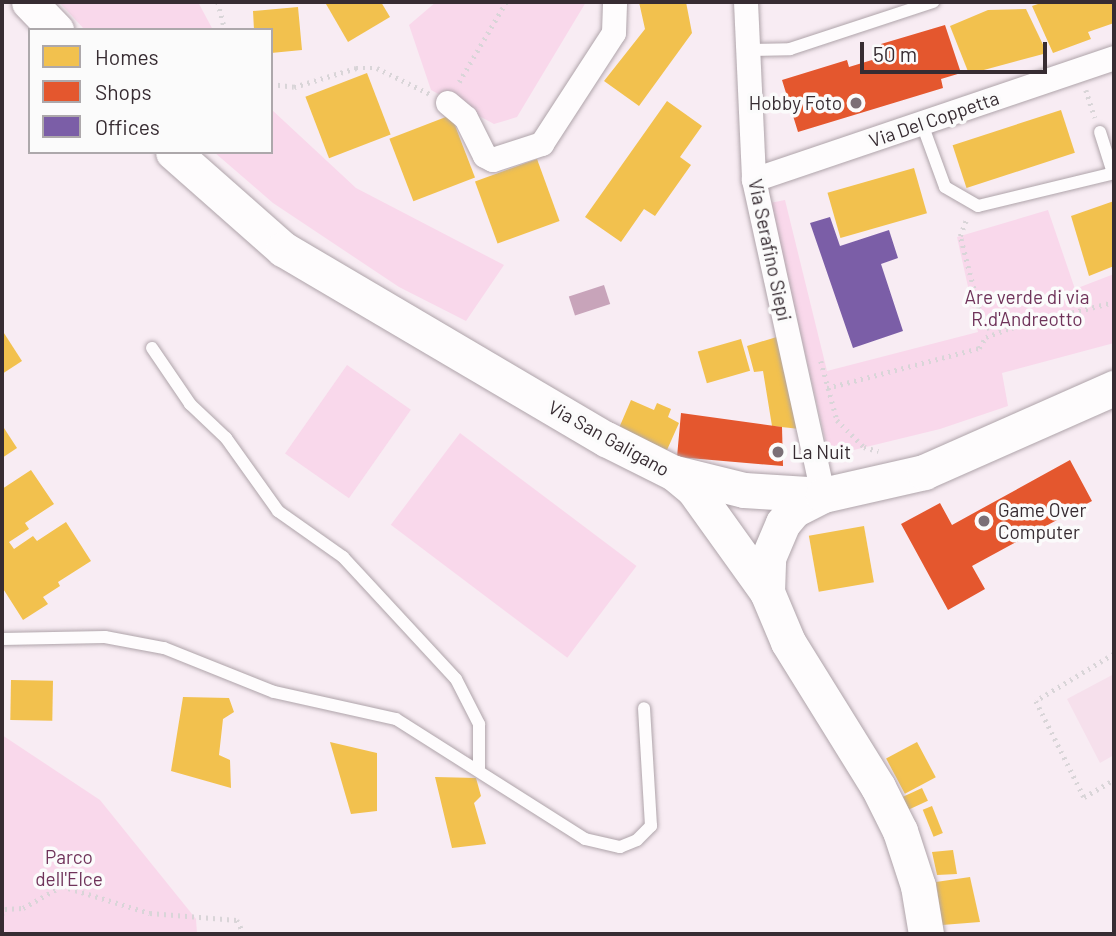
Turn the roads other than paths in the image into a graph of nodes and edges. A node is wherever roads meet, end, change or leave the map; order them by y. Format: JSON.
{"nodes":[{"id":1,"x":29,"y":2,"type":"edge"},
{"id":2,"x":615,"y":2,"type":"edge"},
{"id":3,"x":746,"y":2,"type":"edge"},
{"id":4,"x":933,"y":2,"type":"edge"},
{"id":5,"x":54,"y":28,"type":"edge"},
{"id":6,"x":751,"y":50,"type":"junction"},
{"id":7,"x":1114,"y":58,"type":"edge"},
{"id":8,"x":448,"y":103,"type":"road end"},
{"id":9,"x":922,"y":124,"type":"junction"},
{"id":10,"x":1100,"y":132,"type":"road end"},
{"id":11,"x":175,"y":154,"type":"edge"},
{"id":12,"x":1114,"y":173,"type":"edge"},
{"id":13,"x":754,"y":180,"type":"junction"},
{"id":14,"x":152,"y":348,"type":"dead end"},
{"id":15,"x":1114,"y":388,"type":"edge"},
{"id":16,"x":674,"y":473,"type":"junction"},
{"id":17,"x":823,"y":495,"type":"junction"},
{"id":18,"x":767,"y":592,"type":"junction"},
{"id":19,"x":2,"y":639,"type":"edge"},
{"id":20,"x":644,"y":708,"type":"dead end"},
{"id":21,"x":479,"y":768,"type":"junction"},
{"id":22,"x":926,"y":934,"type":"edge"}],
"edges":[{"from":1,"to":5,"type":"street"},
{"from":2,"to":8,"type":"street"},
{"from":3,"to":6,"type":"street","name":"Via Serafino Siepi"},
{"from":4,"to":6,"type":"lane"},
{"from":6,"to":13,"type":"street","name":"Via Serafino Siepi"},
{"from":7,"to":9,"type":"street","name":"Via Del Coppetta"},
{"from":9,"to":12,"type":"lane"},
{"from":9,"to":13,"type":"street","name":"Via Del Coppetta"},
{"from":10,"to":12,"type":"lane"},
{"from":11,"to":16,"type":"street","name":"Via San Galigano"},
{"from":13,"to":17,"type":"street","name":"Via Serafino Siepi"},
{"from":14,"to":21,"type":"lane"},
{"from":15,"to":17,"type":"street"},
{"from":16,"to":17,"type":"street"},
{"from":16,"to":18,"type":"street","name":"Via San Galigano"},
{"from":17,"to":18,"type":"street"},
{"from":18,"to":22,"type":"street","name":"Via San Galigano"},
{"from":19,"to":21,"type":"lane"},
{"from":20,"to":21,"type":"lane"}]}
